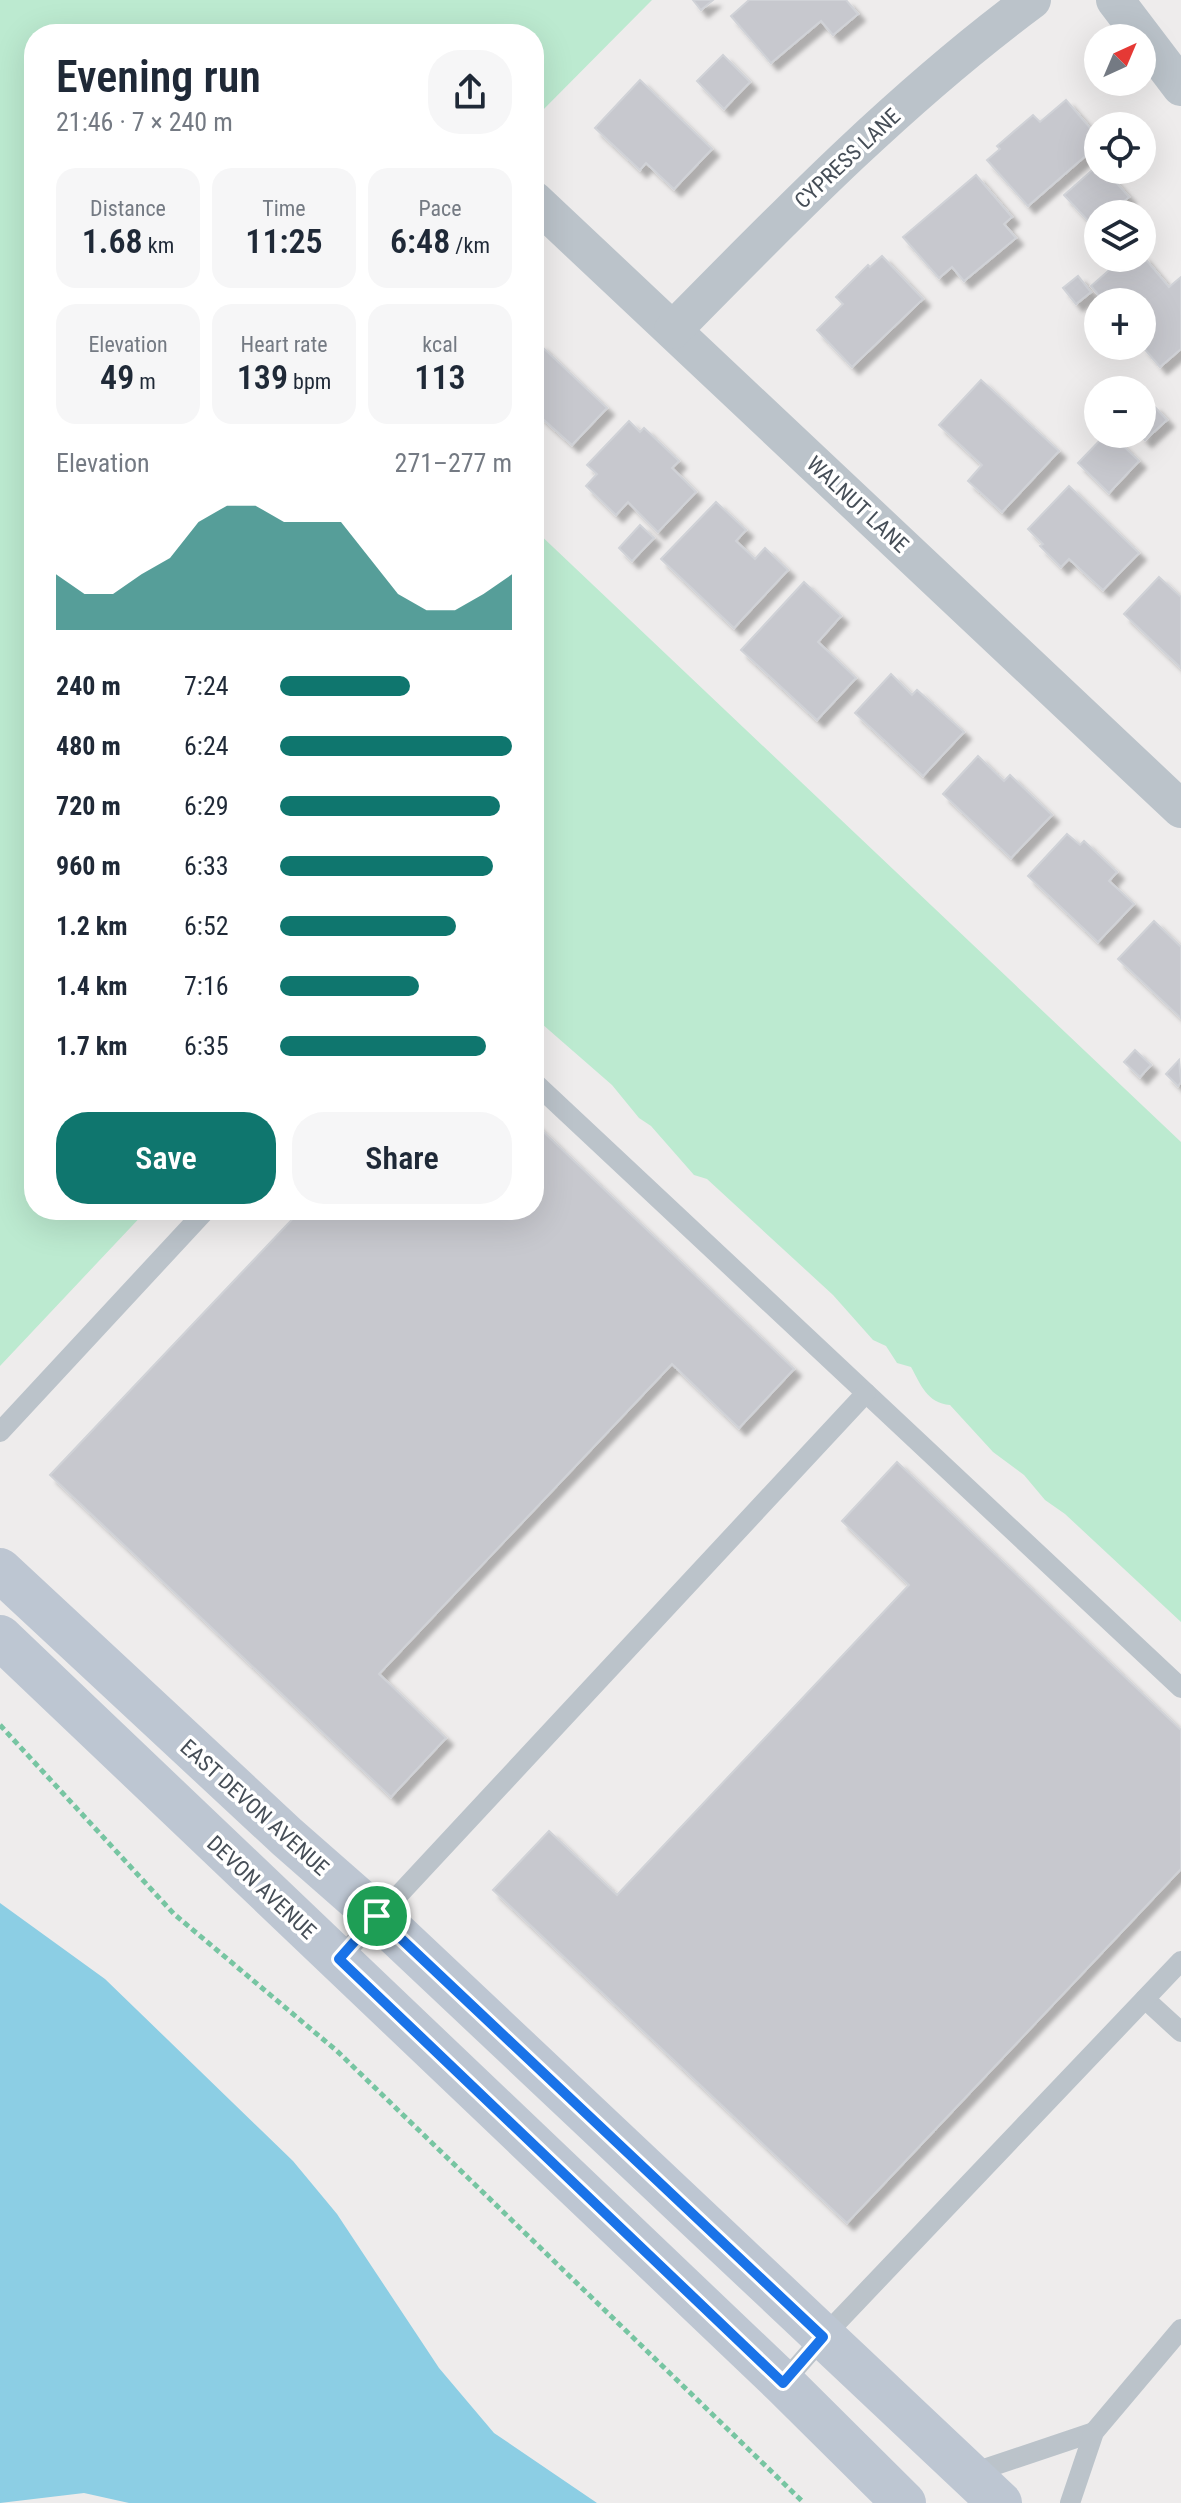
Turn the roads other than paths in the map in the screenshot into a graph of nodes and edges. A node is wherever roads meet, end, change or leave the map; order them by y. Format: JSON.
{"nodes":[{"id":1,"x":1032,"y":0,"type":"edge"},
{"id":2,"x":1115,"y":0,"type":"edge"},
{"id":3,"x":1181,"y":87,"type":"edge"},
{"id":4,"x":544,"y":209,"type":"edge"},
{"id":5,"x":673,"y":330,"type":"junction"},
{"id":6,"x":1181,"y":809,"type":"edge"},
{"id":7,"x":544,"y":1091,"type":"edge"},
{"id":8,"x":197,"y":1220,"type":"edge"},
{"id":9,"x":866,"y":1393,"type":"junction"},
{"id":10,"x":0,"y":1432,"type":"edge"},
{"id":11,"x":0,"y":1570,"type":"edge"},
{"id":12,"x":0,"y":1637,"type":"edge"},
{"id":13,"x":1181,"y":1688,"type":"edge"},
{"id":14,"x":377,"y":1916,"type":"junction"},
{"id":15,"x":339,"y":1959,"type":"junction"},
{"id":16,"x":1181,"y":1961,"type":"edge"},
{"id":17,"x":1145,"y":1999,"type":"junction"},
{"id":18,"x":1181,"y":2032,"type":"edge"},
{"id":19,"x":1181,"y":2329,"type":"edge"},
{"id":20,"x":823,"y":2337,"type":"junction"},
{"id":21,"x":783,"y":2383,"type":"junction"},
{"id":22,"x":1094,"y":2432,"type":"junction"},
{"id":23,"x":969,"y":2474,"type":"junction"},
{"id":24,"x":904,"y":2503,"type":"edge"},
{"id":25,"x":1000,"y":2503,"type":"edge"},
{"id":26,"x":1070,"y":2503,"type":"edge"}],
"edges":[{"from":1,"to":5,"type":"street","name":"CYPRESS LANE"},
{"from":2,"to":3,"type":"street"},
{"from":4,"to":5,"type":"street","name":"WALNUT LANE"},
{"from":5,"to":6,"type":"street","name":"WALNUT LANE"},
{"from":7,"to":9,"type":"lane"},
{"from":8,"to":10,"type":"lane"},
{"from":9,"to":13,"type":"lane"},
{"from":9,"to":14,"type":"lane"},
{"from":11,"to":14,"type":"main road","name":"EAST DEVON AVENUE"},
{"from":12,"to":15,"type":"main road","name":"DEVON AVENUE"},
{"from":14,"to":15,"type":"lane"},
{"from":14,"to":20,"type":"main road","name":"EAST DEVON AVENUE"},
{"from":15,"to":21,"type":"main road","name":"DEVON AVENUE"},
{"from":16,"to":17,"type":"lane"},
{"from":17,"to":18,"type":"lane"},
{"from":17,"to":20,"type":"lane"},
{"from":19,"to":22,"type":"lane"},
{"from":20,"to":21,"type":"lane"},
{"from":20,"to":23,"type":"main road","name":"EAST DEVON AVENUE"},
{"from":21,"to":24,"type":"main road","name":"DEVON AVENUE"},
{"from":22,"to":23,"type":"lane"},
{"from":22,"to":26,"type":"lane"},
{"from":23,"to":25,"type":"main road","name":"EAST DEVON AVENUE"}]}
